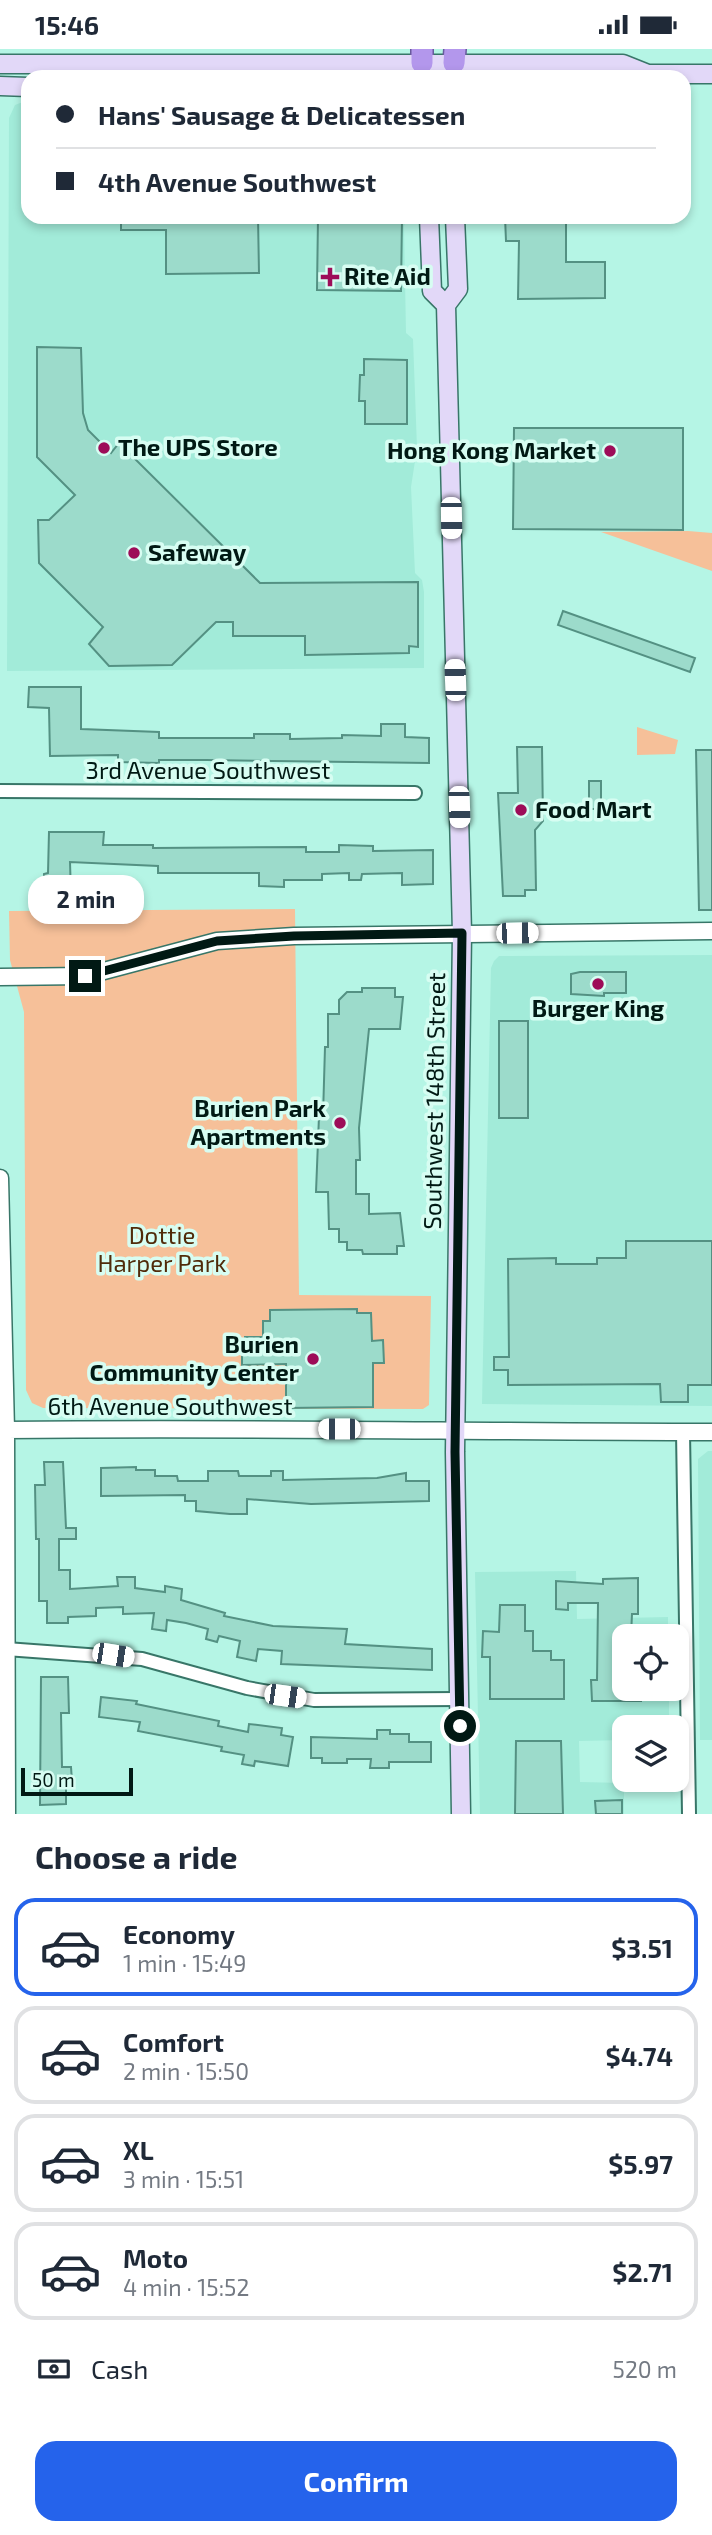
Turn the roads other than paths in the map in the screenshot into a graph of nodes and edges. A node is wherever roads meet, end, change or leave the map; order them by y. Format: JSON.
{"nodes":[{"id":1,"x":422,"y":63,"type":"edge"},
{"id":2,"x":454,"y":63,"type":"edge"},
{"id":3,"x":0,"y":65,"type":"edge"},
{"id":4,"x":634,"y":70,"type":"edge"},
{"id":5,"x":712,"y":74,"type":"edge"},
{"id":6,"x":691,"y":75,"type":"edge"},
{"id":7,"x":0,"y":86,"type":"edge"},
{"id":8,"x":21,"y":87,"type":"edge"},
{"id":9,"x":429,"y":224,"type":"edge"},
{"id":10,"x":455,"y":224,"type":"edge"},
{"id":11,"x":446,"y":305,"type":"junction"},
{"id":12,"x":0,"y":791,"type":"edge"},
{"id":13,"x":415,"y":793,"type":"dead end"},
{"id":14,"x":712,"y":931,"type":"edge"},
{"id":15,"x":462,"y":933,"type":"junction"},
{"id":16,"x":0,"y":977,"type":"edge"},
{"id":17,"x":0,"y":1178,"type":"edge"},
{"id":18,"x":6,"y":1430,"type":"junction"},
{"id":19,"x":456,"y":1431,"type":"junction"},
{"id":20,"x":683,"y":1432,"type":"junction"},
{"id":21,"x":712,"y":1432,"type":"edge"},
{"id":22,"x":6,"y":1649,"type":"junction"},
{"id":23,"x":459,"y":1699,"type":"junction"},
{"id":24,"x":7,"y":1814,"type":"edge"},
{"id":25,"x":461,"y":1814,"type":"edge"},
{"id":26,"x":689,"y":1814,"type":"edge"}],
"edges":[{"from":1,"to":2,"type":"main road"},
{"from":1,"to":3,"type":"main road"},
{"from":2,"to":4,"type":"main road"},
{"from":5,"to":6,"type":"main road"},
{"from":7,"to":8,"type":"main road"},
{"from":9,"to":11,"type":"main road","name":"Southwest 148th Street"},
{"from":10,"to":11,"type":"main road","name":"Southwest 148th Street"},
{"from":11,"to":15,"type":"main road","name":"Southwest 148th Street"},
{"from":12,"to":13,"type":"street","name":"3rd Avenue Southwest"},
{"from":14,"to":15,"type":"street"},
{"from":15,"to":16,"type":"street"},
{"from":15,"to":19,"type":"main road","name":"Southwest 148th Street"},
{"from":17,"to":18,"type":"street"},
{"from":18,"to":19,"type":"street","name":"6th Avenue Southwest"},
{"from":18,"to":22,"type":"street"},
{"from":19,"to":20,"type":"street","name":"6th Avenue Southwest"},
{"from":19,"to":23,"type":"main road","name":"Southwest 148th Street"},
{"from":20,"to":21,"type":"street","name":"6th Avenue Southwest"},
{"from":20,"to":26,"type":"street"},
{"from":22,"to":23,"type":"street"},
{"from":22,"to":24,"type":"street"},
{"from":23,"to":25,"type":"main road","name":"Southwest 148th Street"}]}
